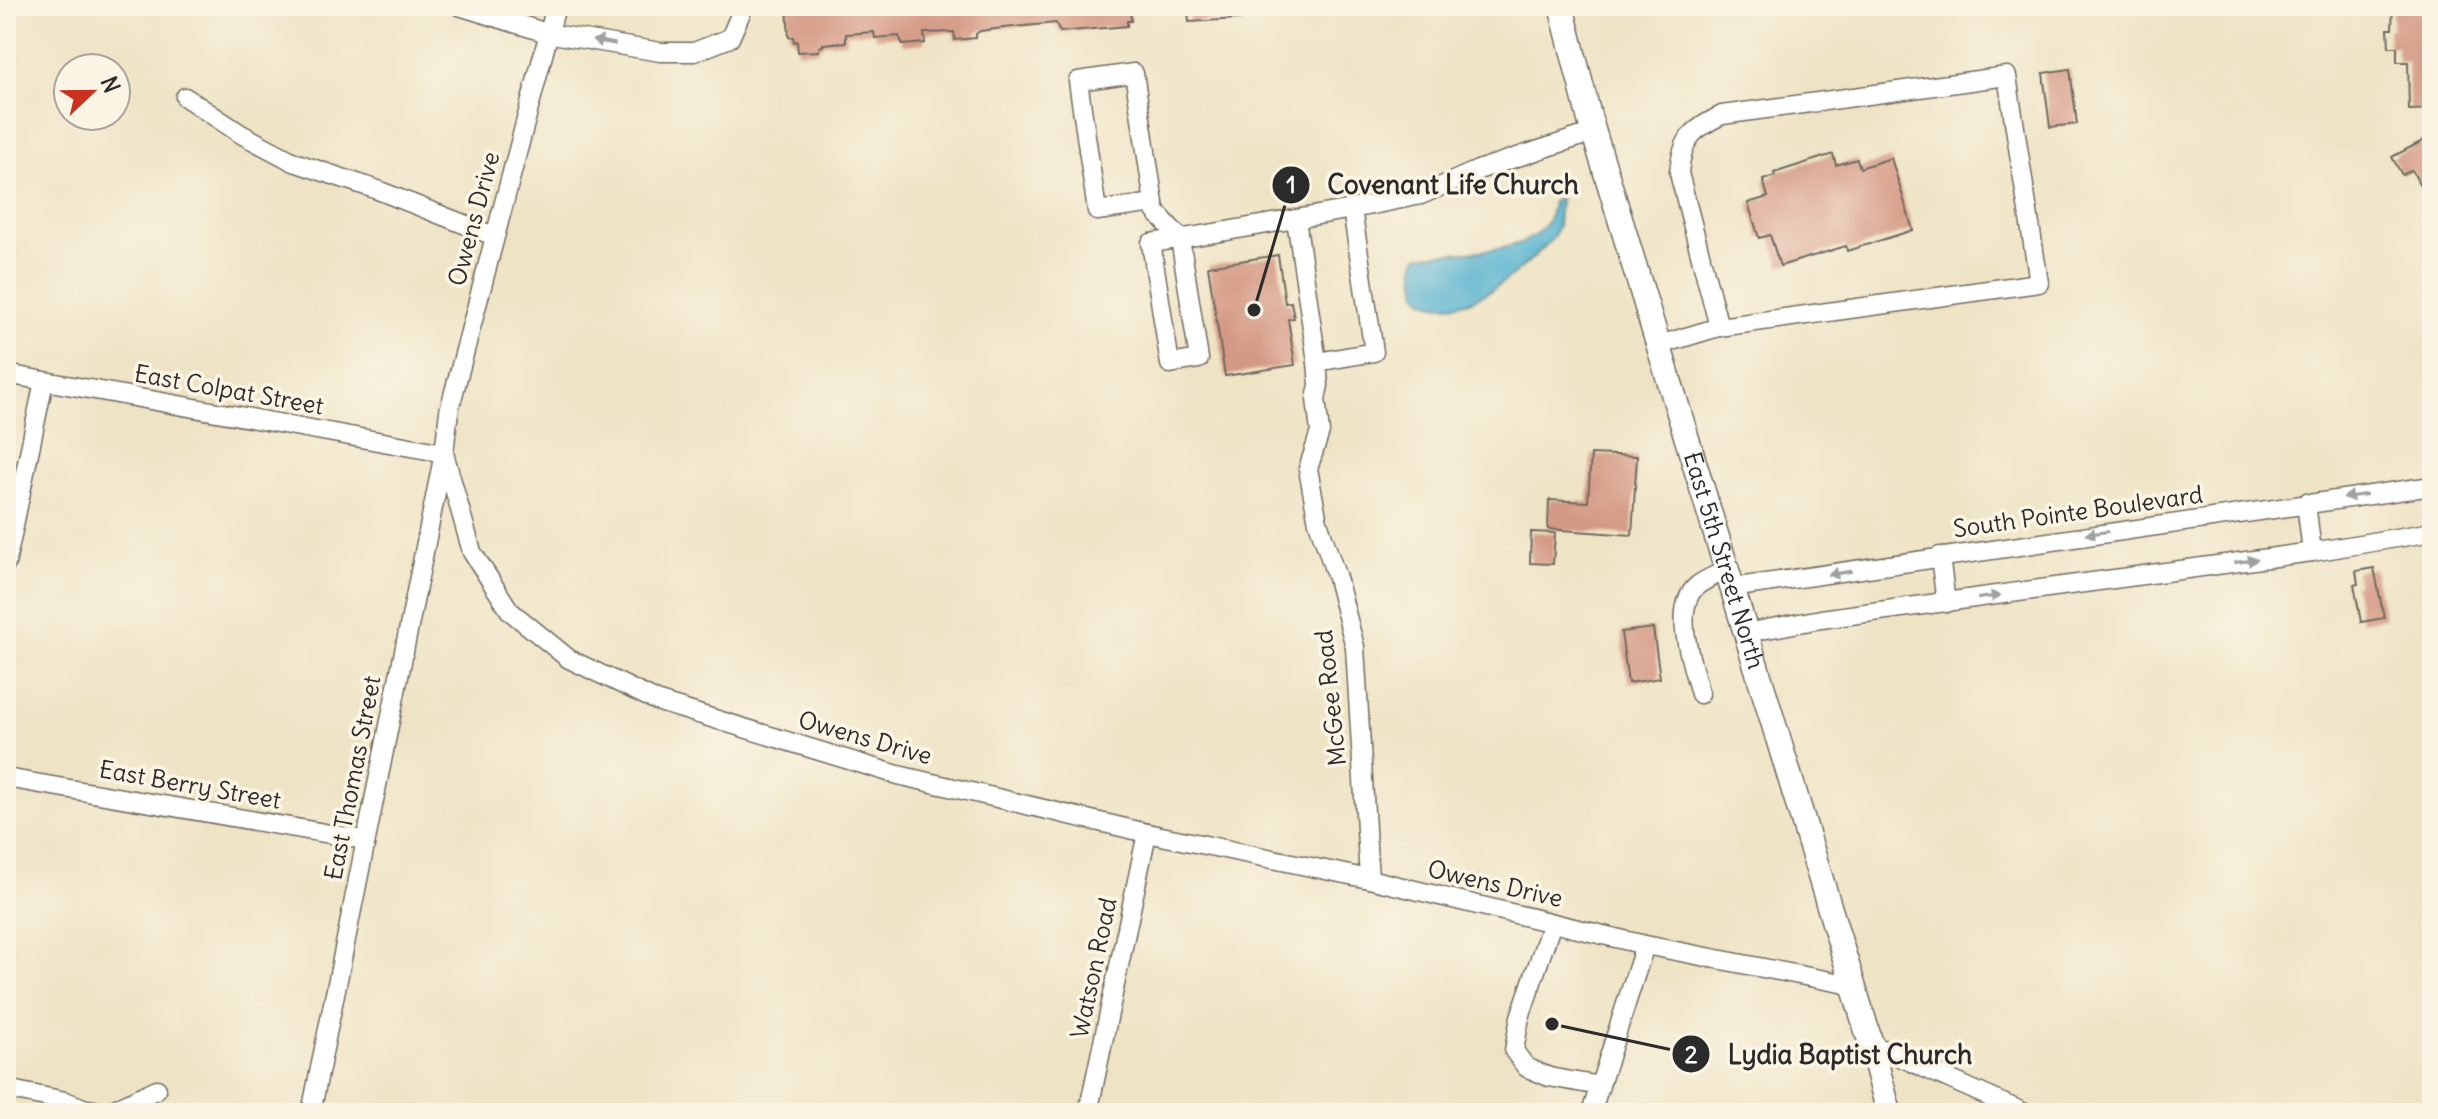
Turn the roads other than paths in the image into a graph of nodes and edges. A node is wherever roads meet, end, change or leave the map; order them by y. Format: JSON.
{"nodes":[{"id":1,"x":459,"y":6,"type":"edge"},
{"id":2,"x":556,"y":6,"type":"edge"},
{"id":3,"x":744,"y":6,"type":"edge"},
{"id":4,"x":1561,"y":6,"type":"edge"},
{"id":5,"x":547,"y":33,"type":"junction"},
{"id":6,"x":185,"y":97,"type":"dead end"},
{"id":7,"x":1594,"y":132,"type":"junction"},
{"id":8,"x":1154,"y":203,"type":"junction"},
{"id":9,"x":1352,"y":209,"type":"junction"},
{"id":10,"x":1296,"y":219,"type":"junction"},
{"id":11,"x":494,"y":236,"type":"junction"},
{"id":12,"x":1180,"y":238,"type":"junction"},
{"id":13,"x":1719,"y":327,"type":"junction"},
{"id":14,"x":1659,"y":345,"type":"junction"},
{"id":15,"x":1317,"y":362,"type":"junction"},
{"id":16,"x":6,"y":374,"type":"edge"},
{"id":17,"x":44,"y":381,"type":"junction"},
{"id":18,"x":444,"y":453,"type":"junction"},
{"id":19,"x":2432,"y":486,"type":"edge"},
{"id":20,"x":2306,"y":503,"type":"junction"},
{"id":21,"x":2432,"y":532,"type":"edge"},
{"id":22,"x":2312,"y":552,"type":"junction"},
{"id":23,"x":1940,"y":556,"type":"junction"},
{"id":24,"x":6,"y":564,"type":"edge"},
{"id":25,"x":1728,"y":579,"type":"junction"},
{"id":26,"x":1946,"y":603,"type":"junction"},
{"id":27,"x":1745,"y":633,"type":"junction"},
{"id":28,"x":1700,"y":694,"type":"dead end"},
{"id":29,"x":6,"y":778,"type":"edge"},
{"id":30,"x":1147,"y":833,"type":"junction"},
{"id":31,"x":365,"y":840,"type":"junction"},
{"id":32,"x":1369,"y":879,"type":"junction"},
{"id":33,"x":1552,"y":923,"type":"junction"},
{"id":34,"x":1645,"y":945,"type":"junction"},
{"id":35,"x":1851,"y":985,"type":"junction"},
{"id":36,"x":1871,"y":1044,"type":"junction"},
{"id":37,"x":1600,"y":1086,"type":"junction"},
{"id":38,"x":6,"y":1089,"type":"edge"},
{"id":39,"x":157,"y":1089,"type":"dead end"},
{"id":40,"x":311,"y":1113,"type":"edge"},
{"id":41,"x":1088,"y":1113,"type":"edge"},
{"id":42,"x":1591,"y":1113,"type":"edge"},
{"id":43,"x":1889,"y":1113,"type":"edge"},
{"id":44,"x":2025,"y":1113,"type":"edge"}],
"edges":[{"from":1,"to":5,"type":"street"},
{"from":2,"to":5,"type":"street","name":"Owens Drive"},
{"from":3,"to":5,"type":"street","one_way":true},
{"from":4,"to":7,"type":"main road","name":"East 5th Street North"},
{"from":5,"to":11,"type":"street","name":"Owens Drive"},
{"from":6,"to":11,"type":"street"},
{"from":7,"to":9,"type":"street"},
{"from":7,"to":14,"type":"main road","name":"East 5th Street North"},
{"from":8,"to":8,"type":"street"},
{"from":8,"to":12,"type":"street"},
{"from":9,"to":10,"type":"street"},
{"from":9,"to":15,"type":"street"},
{"from":10,"to":12,"type":"street"},
{"from":10,"to":15,"type":"street"},
{"from":11,"to":18,"type":"street","name":"Owens Drive"},
{"from":12,"to":12,"type":"street"},
{"from":13,"to":13,"type":"street"},
{"from":13,"to":14,"type":"street"},
{"from":14,"to":25,"type":"main road","name":"East 5th Street North"},
{"from":15,"to":32,"type":"street","name":"McGee Road"},
{"from":16,"to":17,"type":"street","name":"East Colpat Street"},
{"from":17,"to":18,"type":"street","name":"East Colpat Street"},
{"from":17,"to":24,"type":"street"},
{"from":18,"to":30,"type":"street","name":"Owens Drive"},
{"from":18,"to":31,"type":"street","name":"East Thomas Street"},
{"from":19,"to":20,"type":"street","name":"South Pointe Boulevard","one_way":true},
{"from":20,"to":22,"type":"street"},
{"from":20,"to":23,"type":"street","name":"South Pointe Boulevard","one_way":true},
{"from":21,"to":22,"type":"street"},
{"from":26,"to":22,"type":"street","one_way":true},
{"from":23,"to":25,"type":"street","name":"South Pointe Boulevard","one_way":true},
{"from":23,"to":26,"type":"street"},
{"from":25,"to":27,"type":"main road","name":"East 5th Street North"},
{"from":25,"to":28,"type":"street"},
{"from":26,"to":27,"type":"street"},
{"from":27,"to":35,"type":"main road","name":"East 5th Street North"},
{"from":29,"to":31,"type":"street","name":"East Berry Street"},
{"from":30,"to":32,"type":"street","name":"Owens Drive"},
{"from":30,"to":41,"type":"street","name":"Watson Road"},
{"from":31,"to":40,"type":"street","name":"East Thomas Street"},
{"from":32,"to":33,"type":"street","name":"Owens Drive"},
{"from":33,"to":34,"type":"street","name":"Owens Drive"},
{"from":33,"to":37,"type":"street"},
{"from":34,"to":35,"type":"street","name":"Owens Drive"},
{"from":34,"to":37,"type":"street"},
{"from":35,"to":36,"type":"main road","name":"East 5th Street North"},
{"from":36,"to":43,"type":"main road","name":"East 5th Street North"},
{"from":36,"to":44,"type":"street"},
{"from":37,"to":42,"type":"street"},
{"from":38,"to":39,"type":"street"}]}
